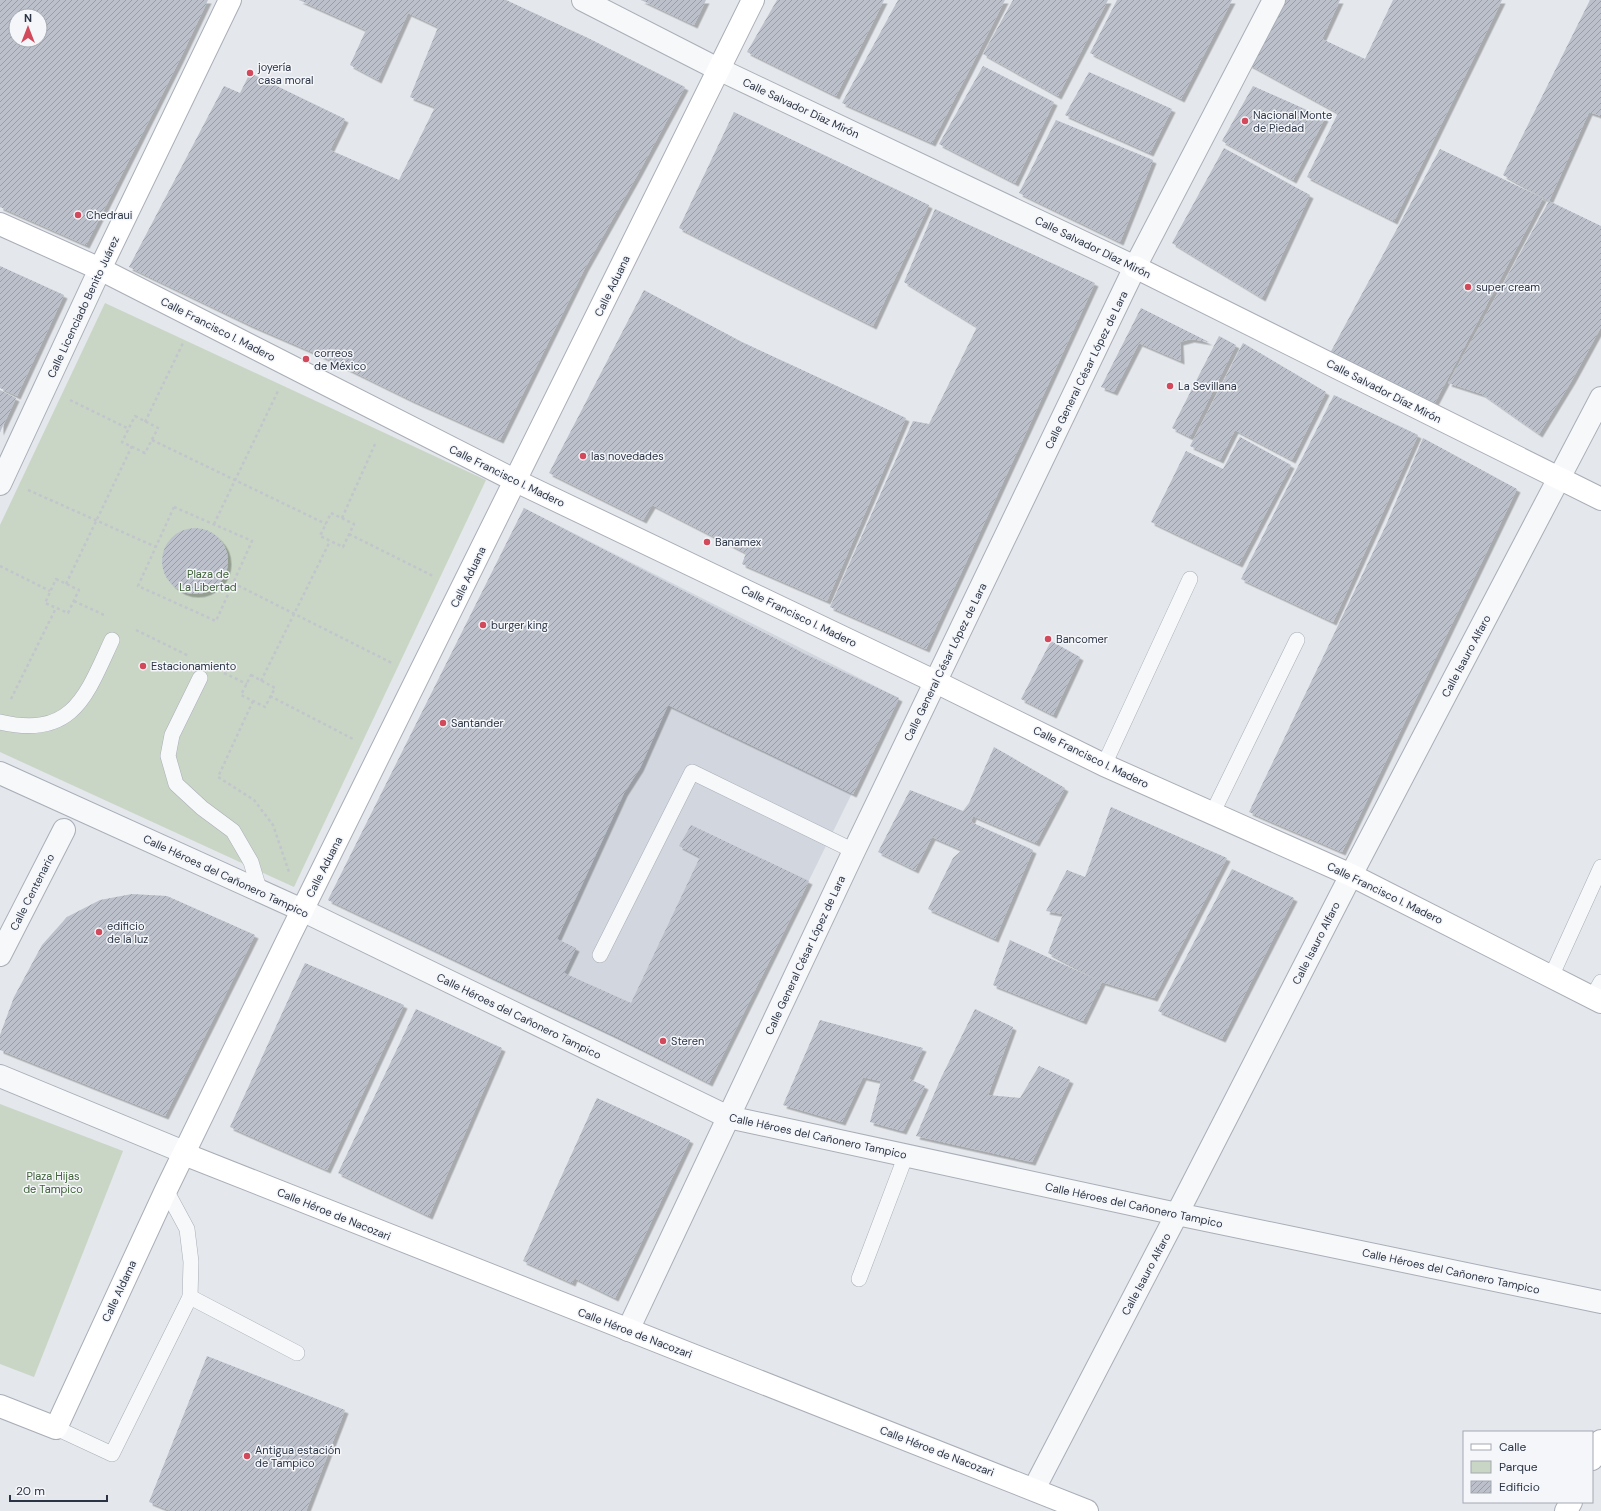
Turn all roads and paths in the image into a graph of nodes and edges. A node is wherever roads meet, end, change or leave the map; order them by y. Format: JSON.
{"nodes":[{"id":1,"x":230,"y":0,"type":"edge"},
{"id":2,"x":583,"y":0,"type":"edge"},
{"id":3,"x":753,"y":0,"type":"edge"},
{"id":4,"x":1274,"y":0,"type":"edge"},
{"id":5,"x":719,"y":69,"type":"junction"},
{"id":6,"x":0,"y":224,"type":"edge"},
{"id":7,"x":1136,"y":267,"type":"junction"},
{"id":8,"x":100,"y":270,"type":"junction"},
{"id":9,"x":184,"y":341,"type":"dead end"},
{"id":10,"x":280,"y":387,"type":"dead end"},
{"id":11,"x":1601,"y":398,"type":"edge"},
{"id":12,"x":69,"y":399,"type":"dead end"},
{"id":13,"x":145,"y":422,"type":"junction"},
{"id":14,"x":129,"y":429,"type":"junction"},
{"id":15,"x":152,"y":440,"type":"junction"},
{"id":16,"x":376,"y":441,"type":"dead end"},
{"id":17,"x":132,"y":446,"type":"junction"},
{"id":18,"x":1559,"y":479,"type":"junction"},
{"id":19,"x":235,"y":480,"type":"junction"},
{"id":20,"x":516,"y":481,"type":"junction"},
{"id":21,"x":0,"y":484,"type":"edge"},
{"id":22,"x":27,"y":489,"type":"dead end"},
{"id":23,"x":1601,"y":499,"type":"edge"},
{"id":24,"x":342,"y":518,"type":"junction"},
{"id":25,"x":96,"y":520,"type":"junction"},
{"id":26,"x":214,"y":524,"type":"junction"},
{"id":27,"x":326,"y":524,"type":"junction"},
{"id":28,"x":349,"y":534,"type":"junction"},
{"id":29,"x":330,"y":541,"type":"junction"},
{"id":30,"x":156,"y":547,"type":"junction"},
{"id":31,"x":0,"y":566,"type":"edge"},
{"id":32,"x":433,"y":576,"type":"dead end"},
{"id":33,"x":1190,"y":580,"type":"dead end"},
{"id":34,"x":233,"y":583,"type":"junction"},
{"id":35,"x":66,"y":584,"type":"junction"},
{"id":36,"x":50,"y":591,"type":"junction"},
{"id":37,"x":74,"y":601,"type":"junction"},
{"id":38,"x":56,"y":608,"type":"junction"},
{"id":39,"x":294,"y":614,"type":"junction"},
{"id":40,"x":108,"y":617,"type":"dead end"},
{"id":41,"x":129,"y":627,"type":"dead end"},
{"id":42,"x":112,"y":640,"type":"dead end"},
{"id":43,"x":1297,"y":640,"type":"dead end"},
{"id":44,"x":192,"y":657,"type":"dead end"},
{"id":45,"x":392,"y":663,"type":"dead end"},
{"id":46,"x":219,"y":670,"type":"dead end"},
{"id":47,"x":200,"y":678,"type":"dead end"},
{"id":48,"x":261,"y":681,"type":"junction"},
{"id":49,"x":936,"y":682,"type":"junction"},
{"id":50,"x":247,"y":684,"type":"junction"},
{"id":51,"x":270,"y":696,"type":"junction"},
{"id":52,"x":5,"y":699,"type":"dead end"},
{"id":53,"x":252,"y":701,"type":"junction"},
{"id":54,"x":0,"y":722,"type":"edge"},
{"id":55,"x":355,"y":740,"type":"dead end"},
{"id":56,"x":1104,"y":765,"type":"junction"},
{"id":57,"x":0,"y":773,"type":"edge"},
{"id":58,"x":1212,"y":814,"type":"junction"},
{"id":59,"x":64,"y":830,"type":"dead end"},
{"id":60,"x":854,"y":851,"type":"junction"},
{"id":61,"x":1601,"y":867,"type":"edge"},
{"id":62,"x":1351,"y":875,"type":"junction"},
{"id":63,"x":290,"y":877,"type":"dead end"},
{"id":64,"x":260,"y":892,"type":"junction"},
{"id":65,"x":302,"y":910,"type":"junction"},
{"id":66,"x":1,"y":948,"type":"edge"},
{"id":67,"x":600,"y":955,"type":"dead end"},
{"id":68,"x":1551,"y":977,"type":"junction"},
{"id":69,"x":1598,"y":994,"type":"edge"},
{"id":70,"x":0,"y":1076,"type":"edge"},
{"id":71,"x":728,"y":1117,"type":"junction"},
{"id":72,"x":184,"y":1154,"type":"junction"},
{"id":73,"x":906,"y":1156,"type":"junction"},
{"id":74,"x":166,"y":1190,"type":"junction"},
{"id":75,"x":1177,"y":1214,"type":"junction"},
{"id":76,"x":859,"y":1279,"type":"dead end"},
{"id":77,"x":190,"y":1297,"type":"junction"},
{"id":78,"x":1601,"y":1302,"type":"edge"},
{"id":79,"x":628,"y":1330,"type":"junction"},
{"id":80,"x":298,"y":1353,"type":"dead end"},
{"id":81,"x":0,"y":1406,"type":"edge"},
{"id":82,"x":56,"y":1428,"type":"junction"},
{"id":83,"x":1601,"y":1441,"type":"edge"},
{"id":84,"x":1593,"y":1457,"type":"edge"},
{"id":85,"x":1034,"y":1489,"type":"junction"},
{"id":86,"x":1087,"y":1511,"type":"edge"}],
"edges":[{"from":1,"to":8,"type":"street","name":"Calle Licenciado Benito Juárez"},
{"from":2,"to":5,"type":"street","name":"Calle Salvador Díaz Mirón"},
{"from":3,"to":5,"type":"street","name":"Calle Aduana"},
{"from":4,"to":7,"type":"street","name":"Calle General César López de Lara"},
{"from":5,"to":7,"type":"street","name":"Calle Salvador Díaz Mirón"},
{"from":5,"to":20,"type":"street","name":"Calle Aduana"},
{"from":6,"to":8,"type":"street","name":"Calle Francisco I. Madero"},
{"from":7,"to":18,"type":"street","name":"Calle Salvador Díaz Mirón"},
{"from":7,"to":49,"type":"street","name":"Calle General César López de Lara"},
{"from":8,"to":20,"type":"street","name":"Calle Francisco I. Madero"},
{"from":8,"to":21,"type":"street","name":"Calle Licenciado Benito Juárez"},
{"from":9,"to":13,"type":"path"},
{"from":10,"to":19,"type":"path"},
{"from":11,"to":18,"type":"street","name":"Calle Isauro Alfaro"},
{"from":12,"to":14,"type":"path"},
{"from":13,"to":14,"type":"path"},
{"from":13,"to":15,"type":"path"},
{"from":14,"to":17,"type":"path"},
{"from":15,"to":17,"type":"path"},
{"from":15,"to":19,"type":"path"},
{"from":16,"to":24,"type":"path"},
{"from":17,"to":25,"type":"path"},
{"from":18,"to":23,"type":"street","name":"Calle Salvador Díaz Mirón"},
{"from":18,"to":62,"type":"street","name":"Calle Isauro Alfaro"},
{"from":19,"to":26,"type":"path"},
{"from":19,"to":27,"type":"path"},
{"from":20,"to":49,"type":"street","name":"Calle Francisco I. Madero"},
{"from":20,"to":65,"type":"street","name":"Calle Aduana"},
{"from":22,"to":25,"type":"path"},
{"from":24,"to":27,"type":"path"},
{"from":24,"to":28,"type":"path"},
{"from":25,"to":30,"type":"path"},
{"from":25,"to":35,"type":"path"},
{"from":26,"to":30,"type":"path"},
{"from":26,"to":34,"type":"path"},
{"from":27,"to":29,"type":"path"},
{"from":28,"to":29,"type":"path"},
{"from":28,"to":32,"type":"path"},
{"from":29,"to":39,"type":"path"},
{"from":30,"to":34,"type":"path"},
{"from":31,"to":36,"type":"path"},
{"from":33,"to":56,"type":"lane"},
{"from":34,"to":39,"type":"path"},
{"from":35,"to":36,"type":"path"},
{"from":35,"to":37,"type":"path"},
{"from":36,"to":38,"type":"path"},
{"from":37,"to":38,"type":"path"},
{"from":37,"to":40,"type":"path"},
{"from":38,"to":52,"type":"path"},
{"from":39,"to":45,"type":"path"},
{"from":39,"to":48,"type":"path"},
{"from":41,"to":44,"type":"path"},
{"from":42,"to":54,"type":"lane"},
{"from":43,"to":58,"type":"lane"},
{"from":46,"to":50,"type":"path"},
{"from":47,"to":64,"type":"lane"},
{"from":48,"to":50,"type":"path"},
{"from":48,"to":51,"type":"path"},
{"from":49,"to":56,"type":"street","name":"Calle Francisco I. Madero"},
{"from":49,"to":60,"type":"street","name":"Calle General César López de Lara"},
{"from":50,"to":53,"type":"path"},
{"from":51,"to":53,"type":"path"},
{"from":51,"to":55,"type":"path"},
{"from":53,"to":63,"type":"path"},
{"from":56,"to":58,"type":"street","name":"Calle Francisco I. Madero"},
{"from":57,"to":64,"type":"street","name":"Calle Héroes del Cañonero Tampico"},
{"from":58,"to":62,"type":"street","name":"Calle Francisco I. Madero"},
{"from":59,"to":66,"type":"street","name":"Calle Centenario"},
{"from":60,"to":67,"type":"lane"},
{"from":60,"to":71,"type":"street","name":"Calle General César López de Lara"},
{"from":61,"to":68,"type":"lane"},
{"from":62,"to":68,"type":"street","name":"Calle Francisco I. Madero"},
{"from":62,"to":75,"type":"street","name":"Calle Isauro Alfaro"},
{"from":64,"to":65,"type":"street","name":"Calle Héroes del Cañonero Tampico"},
{"from":65,"to":71,"type":"street","name":"Calle Héroes del Cañonero Tampico"},
{"from":65,"to":72,"type":"street","name":"Calle Aduana"},
{"from":68,"to":69,"type":"street","name":"Calle Francisco I. Madero"},
{"from":70,"to":72,"type":"street"},
{"from":71,"to":73,"type":"street","name":"Calle Héroes del Cañonero Tampico"},
{"from":71,"to":79,"type":"street","name":"Calle General César López de Lara"},
{"from":72,"to":74,"type":"street","name":"Calle Aldama"},
{"from":72,"to":79,"type":"street","name":"Calle Héroe de Nacozari"},
{"from":73,"to":75,"type":"street","name":"Calle Héroes del Cañonero Tampico"},
{"from":73,"to":76,"type":"lane"},
{"from":74,"to":77,"type":"lane"},
{"from":74,"to":82,"type":"street","name":"Calle Aldama"},
{"from":75,"to":78,"type":"street","name":"Calle Héroes del Cañonero Tampico"},
{"from":75,"to":85,"type":"street","name":"Calle Isauro Alfaro"},
{"from":77,"to":80,"type":"lane"},
{"from":77,"to":82,"type":"lane"},
{"from":79,"to":85,"type":"street","name":"Calle Héroe de Nacozari"},
{"from":81,"to":82,"type":"street"},
{"from":83,"to":84,"type":"street"},
{"from":85,"to":86,"type":"street","name":"Calle Héroe de Nacozari"}]}
